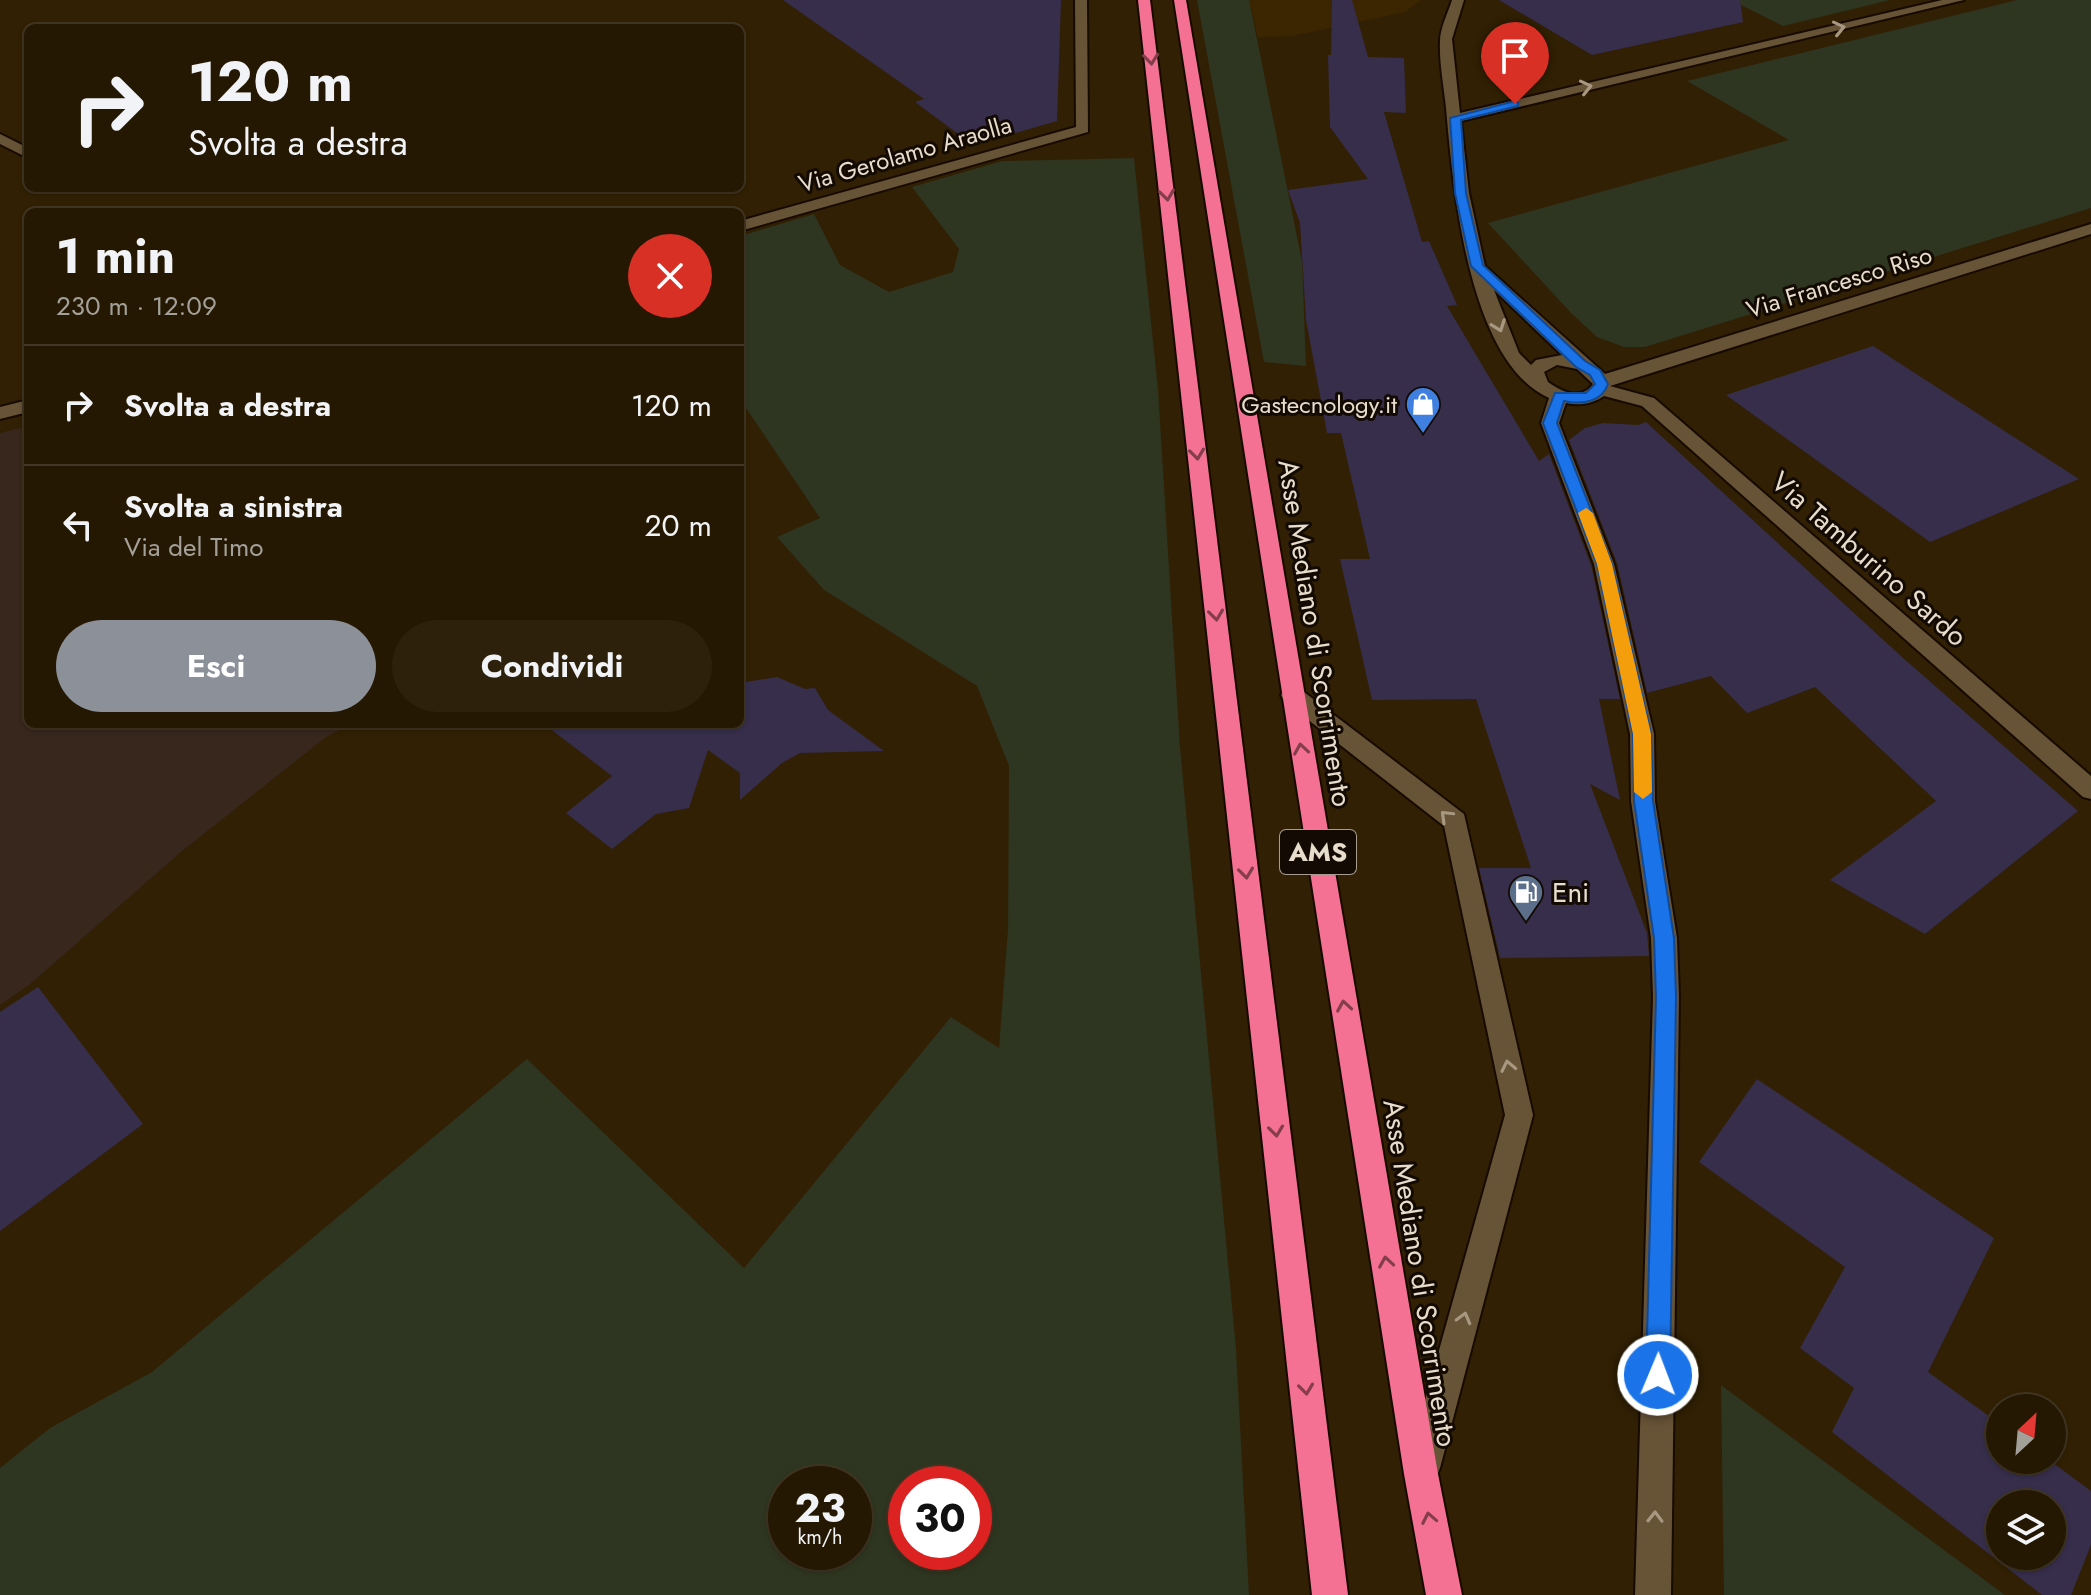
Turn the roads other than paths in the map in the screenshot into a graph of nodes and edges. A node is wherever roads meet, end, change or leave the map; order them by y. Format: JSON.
{"nodes":[{"id":1,"x":1081,"y":0,"type":"edge"},
{"id":2,"x":1144,"y":0,"type":"edge"},
{"id":3,"x":1180,"y":0,"type":"edge"},
{"id":4,"x":1458,"y":0,"type":"edge"},
{"id":5,"x":1958,"y":0,"type":"edge"},
{"id":6,"x":1455,"y":118,"type":"junction"},
{"id":7,"x":0,"y":138,"type":"edge"},
{"id":8,"x":24,"y":152,"type":"edge"},
{"id":9,"x":744,"y":225,"type":"edge"},
{"id":10,"x":2091,"y":229,"type":"edge"},
{"id":11,"x":1477,"y":266,"type":"junction"},
{"id":12,"x":1581,"y":364,"type":"junction"},
{"id":13,"x":1534,"y":377,"type":"junction"},
{"id":14,"x":1600,"y":385,"type":"junction"},
{"id":15,"x":1559,"y":396,"type":"junction"},
{"id":16,"x":24,"y":407,"type":"edge"},
{"id":17,"x":0,"y":413,"type":"edge"},
{"id":18,"x":1292,"y":695,"type":"junction"},
{"id":19,"x":2091,"y":790,"type":"edge"},
{"id":20,"x":1421,"y":1474,"type":"junction"},
{"id":21,"x":1330,"y":1595,"type":"edge"},
{"id":22,"x":1444,"y":1595,"type":"edge"},
{"id":23,"x":1653,"y":1595,"type":"edge"}],
"edges":[{"from":1,"to":9,"type":"street","name":"Via Gerolamo Araolla"},
{"from":2,"to":21,"type":"highway","number":"AMS","one_way":true},
{"from":3,"to":18,"type":"highway","name":"Asse Mediano di Scorrimento","number":"AMS"},
{"from":4,"to":6,"type":"street"},
{"from":6,"to":5,"type":"street","one_way":true},
{"from":6,"to":11,"type":"street"},
{"from":7,"to":8,"type":"street"},
{"from":10,"to":14,"type":"street","name":"Via Francesco Riso"},
{"from":11,"to":12,"type":"street"},
{"from":11,"to":13,"type":"street","one_way":true},
{"from":12,"to":13,"type":"street"},
{"from":12,"to":14,"type":"street"},
{"from":13,"to":15,"type":"street"},
{"from":14,"to":15,"type":"street","name":"Via Francesco Riso"},
{"from":14,"to":19,"type":"street","name":"Via Tamburino Sardo"},
{"from":23,"to":15,"type":"street","one_way":true},
{"from":16,"to":17,"type":"street"},
{"from":20,"to":18,"type":"highway","name":"Asse Mediano di Scorrimento","number":"AMS","one_way":true},
{"from":20,"to":18,"type":"street","one_way":true},
{"from":22,"to":20,"type":"highway","name":"Asse Mediano di Scorrimento","number":"AMS","one_way":true}]}
